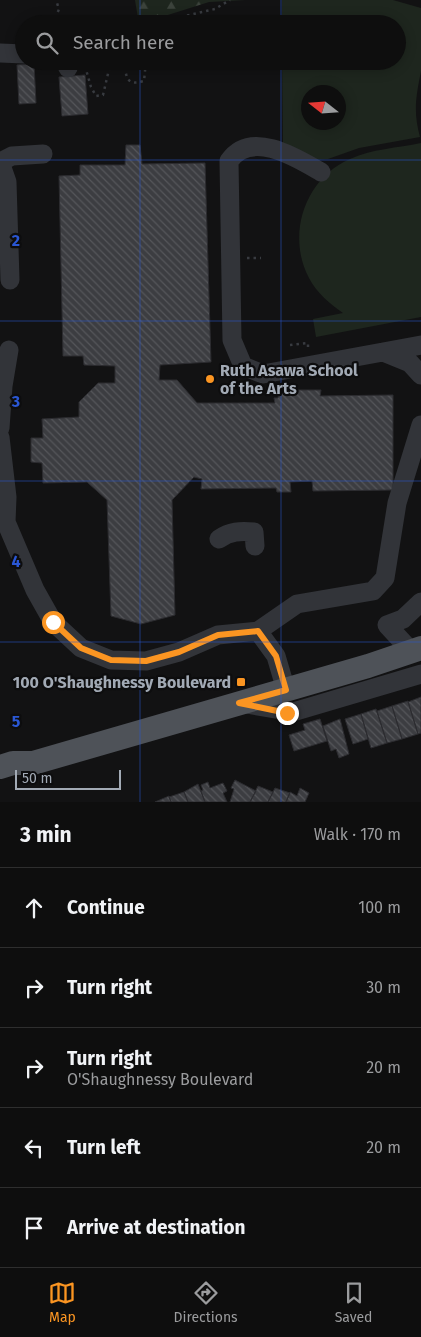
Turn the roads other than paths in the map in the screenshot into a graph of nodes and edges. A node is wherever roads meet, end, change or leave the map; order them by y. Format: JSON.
{"nodes":[{"id":1,"x":0,"y":53,"type":"edge"},
{"id":2,"x":15,"y":54,"type":"edge"},
{"id":3,"x":43,"y":154,"type":"dead end"},
{"id":4,"x":321,"y":172,"type":"dead end"},
{"id":5,"x":10,"y":280,"type":"dead end"},
{"id":6,"x":421,"y":345,"type":"edge"},
{"id":7,"x":9,"y":350,"type":"dead end"},
{"id":8,"x":384,"y":352,"type":"junction"},
{"id":9,"x":421,"y":375,"type":"edge"},
{"id":10,"x":421,"y":425,"type":"edge"},
{"id":11,"x":0,"y":428,"type":"edge"},
{"id":12,"x":0,"y":437,"type":"edge"},
{"id":13,"x":219,"y":540,"type":"dead end"},
{"id":14,"x":256,"y":546,"type":"dead end"},
{"id":15,"x":421,"y":602,"type":"edge"},
{"id":16,"x":258,"y":631,"type":"junction"},
{"id":17,"x":416,"y":649,"type":"edge"},
{"id":18,"x":421,"y":674,"type":"edge"},
{"id":19,"x":286,"y":690,"type":"junction"},
{"id":20,"x":239,"y":703,"type":"junction"},
{"id":21,"x":9,"y":767,"type":"edge"}],
"edges":[{"from":1,"to":2,"type":"lane"},
{"from":3,"to":5,"type":"lane"},
{"from":4,"to":8,"type":"lane"},
{"from":6,"to":8,"type":"lane"},
{"from":7,"to":11,"type":"lane"},
{"from":8,"to":9,"type":"lane"},
{"from":10,"to":16,"type":"lane"},
{"from":12,"to":16,"type":"lane"},
{"from":13,"to":14,"type":"lane"},
{"from":15,"to":17,"type":"lane"},
{"from":16,"to":19,"type":"lane"},
{"from":17,"to":19,"type":"main road"},
{"from":18,"to":20,"type":"lane"},
{"from":19,"to":20,"type":"main road"},
{"from":20,"to":21,"type":"main road"}]}
